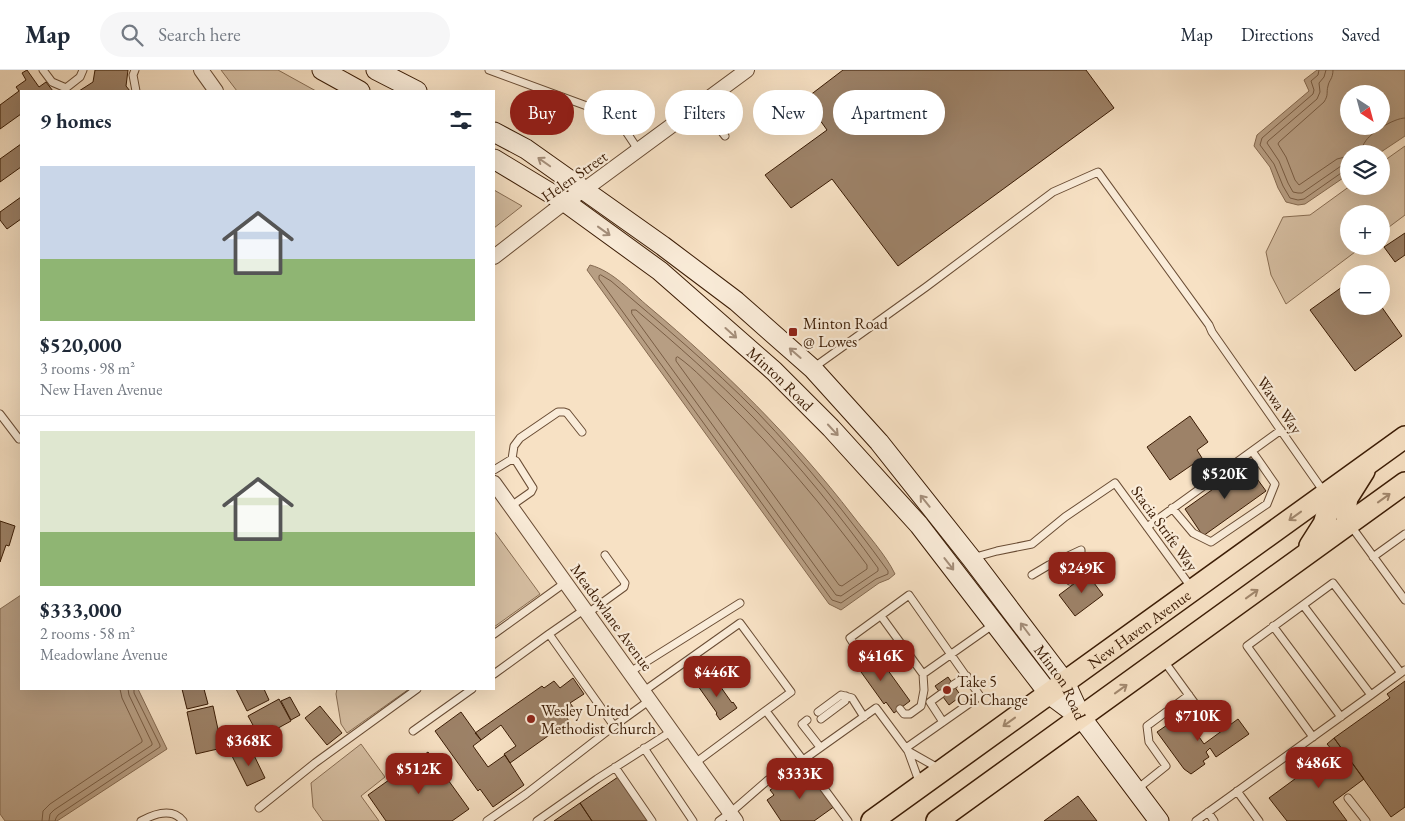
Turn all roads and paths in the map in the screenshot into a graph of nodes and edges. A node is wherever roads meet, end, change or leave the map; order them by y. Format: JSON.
{"nodes":[{"id":1,"x":43,"y":70,"type":"edge"},
{"id":2,"x":82,"y":70,"type":"edge"},
{"id":3,"x":135,"y":70,"type":"edge"},
{"id":4,"x":201,"y":70,"type":"edge"},
{"id":5,"x":322,"y":70,"type":"edge"},
{"id":6,"x":376,"y":70,"type":"edge"},
{"id":7,"x":489,"y":70,"type":"edge"},
{"id":8,"x":746,"y":70,"type":"edge"},
{"id":9,"x":136,"y":90,"type":"edge"},
{"id":10,"x":215,"y":90,"type":"edge"},
{"id":11,"x":358,"y":90,"type":"edge"},
{"id":12,"x":415,"y":90,"type":"edge"},
{"id":13,"x":720,"y":90,"type":"edge"},
{"id":14,"x":665,"y":131,"type":"edge"},
{"id":15,"x":495,"y":133,"type":"edge"},
{"id":16,"x":639,"y":151,"type":"junction"},
{"id":17,"x":495,"y":160,"type":"edge"},
{"id":18,"x":584,"y":190,"type":"junction"},
{"id":19,"x":565,"y":202,"type":"junction"},
{"id":20,"x":495,"y":256,"type":"edge"},
{"id":21,"x":813,"y":369,"type":"junction"},
{"id":22,"x":0,"y":414,"type":"edge"},
{"id":23,"x":1281,"y":430,"type":"junction"},
{"id":24,"x":582,"y":432,"type":"dead end"},
{"id":25,"x":1405,"y":437,"type":"edge"},
{"id":26,"x":19,"y":439,"type":"dead end"},
{"id":27,"x":1252,"y":451,"type":"junction"},
{"id":28,"x":512,"y":458,"type":"junction"},
{"id":29,"x":1370,"y":462,"type":"junction"},
{"id":30,"x":495,"y":469,"type":"edge"},
{"id":31,"x":1405,"y":483,"type":"edge"},
{"id":32,"x":495,"y":484,"type":"edge"},
{"id":33,"x":1326,"y":494,"type":"junction"},
{"id":34,"x":511,"y":506,"type":"junction"},
{"id":35,"x":1172,"y":508,"type":"junction"},
{"id":36,"x":1349,"y":524,"type":"junction"},
{"id":37,"x":1147,"y":527,"type":"junction"},
{"id":38,"x":1405,"y":534,"type":"edge"},
{"id":39,"x":605,"y":556,"type":"dead end"},
{"id":40,"x":1081,"y":556,"type":"junction"},
{"id":41,"x":1303,"y":557,"type":"junction"},
{"id":42,"x":1374,"y":557,"type":"junction"},
{"id":43,"x":971,"y":558,"type":"junction"},
{"id":44,"x":1060,"y":574,"type":"dead end"},
{"id":45,"x":1032,"y":575,"type":"dead end"},
{"id":46,"x":1070,"y":581,"type":"dead end"},
{"id":47,"x":566,"y":582,"type":"junction"},
{"id":48,"x":1192,"y":590,"type":"junction"},
{"id":49,"x":1405,"y":600,"type":"edge"},
{"id":50,"x":740,"y":603,"type":"dead end"},
{"id":51,"x":1303,"y":604,"type":"junction"},
{"id":52,"x":586,"y":611,"type":"junction"},
{"id":53,"x":881,"y":616,"type":"junction"},
{"id":54,"x":994,"y":623,"type":"junction"},
{"id":55,"x":1273,"y":626,"type":"junction"},
{"id":56,"x":495,"y":633,"type":"edge"},
{"id":57,"x":549,"y":634,"type":"junction"},
{"id":58,"x":857,"y":648,"type":"dead end"},
{"id":59,"x":951,"y":654,"type":"junction"},
{"id":60,"x":1163,"y":658,"type":"junction"},
{"id":61,"x":1403,"y":671,"type":"edge"},
{"id":62,"x":630,"y":672,"type":"junction"},
{"id":63,"x":495,"y":673,"type":"edge"},
{"id":64,"x":923,"y":674,"type":"junction"},
{"id":65,"x":967,"y":676,"type":"junction"},
{"id":66,"x":953,"y":685,"type":"dead end"},
{"id":67,"x":1057,"y":688,"type":"junction"},
{"id":68,"x":416,"y":690,"type":"edge"},
{"id":69,"x":471,"y":690,"type":"edge"},
{"id":70,"x":941,"y":694,"type":"dead end"},
{"id":71,"x":1189,"y":695,"type":"junction"},
{"id":72,"x":1371,"y":695,"type":"junction"},
{"id":73,"x":647,"y":696,"type":"junction"},
{"id":74,"x":900,"y":709,"type":"dead end"},
{"id":75,"x":766,"y":711,"type":"junction"},
{"id":76,"x":819,"y":716,"type":"dead end"},
{"id":77,"x":864,"y":717,"type":"junction"},
{"id":78,"x":1341,"y":717,"type":"junction"},
{"id":79,"x":1081,"y":718,"type":"junction"},
{"id":80,"x":943,"y":722,"type":"junction"},
{"id":81,"x":808,"y":725,"type":"dead end"},
{"id":82,"x":614,"y":726,"type":"junction"},
{"id":83,"x":1212,"y":727,"type":"dead end"},
{"id":84,"x":413,"y":730,"type":"dead end"},
{"id":85,"x":672,"y":730,"type":"junction"},
{"id":86,"x":1313,"y":737,"type":"junction"},
{"id":87,"x":820,"y":747,"type":"junction"},
{"id":88,"x":644,"y":748,"type":"junction"},
{"id":89,"x":907,"y":750,"type":"junction"},
{"id":90,"x":803,"y":760,"type":"junction"},
{"id":91,"x":695,"y":763,"type":"junction"},
{"id":92,"x":615,"y":767,"type":"junction"},
{"id":93,"x":942,"y":770,"type":"junction"},
{"id":94,"x":920,"y":786,"type":"junction"},
{"id":95,"x":1136,"y":790,"type":"junction"},
{"id":96,"x":1237,"y":791,"type":"junction"},
{"id":97,"x":1348,"y":798,"type":"dead end"},
{"id":98,"x":259,"y":808,"type":"dead end"},
{"id":99,"x":1208,"y":812,"type":"junction"},
{"id":100,"x":728,"y":818,"type":"edge"},
{"id":101,"x":141,"y":821,"type":"edge"},
{"id":102,"x":183,"y":821,"type":"edge"},
{"id":103,"x":487,"y":821,"type":"edge"},
{"id":104,"x":536,"y":821,"type":"edge"},
{"id":105,"x":652,"y":821,"type":"edge"},
{"id":106,"x":693,"y":821,"type":"edge"},
{"id":107,"x":848,"y":821,"type":"edge"},
{"id":108,"x":872,"y":821,"type":"edge"},
{"id":109,"x":937,"y":821,"type":"edge"},
{"id":110,"x":1159,"y":821,"type":"edge"},
{"id":111,"x":1196,"y":821,"type":"edge"},
{"id":112,"x":1214,"y":821,"type":"edge"},
{"id":113,"x":1259,"y":821,"type":"edge"},
{"id":114,"x":1366,"y":821,"type":"edge"}],
"edges":[{"from":1,"to":2,"type":"lane"},
{"from":3,"to":9,"type":"lane"},
{"from":4,"to":10,"type":"street"},
{"from":5,"to":11,"type":"main road"},
{"from":6,"to":12,"type":"main road"},
{"from":7,"to":16,"type":"lane"},
{"from":8,"to":13,"type":"street","name":"Helen Street"},
{"from":14,"to":16,"type":"street","name":"Helen Street"},
{"from":18,"to":15,"type":"main road","name":"Minton Road","one_way":true},
{"from":16,"to":18,"type":"street","name":"Helen Street"},
{"from":17,"to":19,"type":"main road","name":"Minton Road"},
{"from":18,"to":19,"type":"street","name":"Helen Street"},
{"from":21,"to":18,"type":"main road","name":"Minton Road","one_way":true},
{"from":19,"to":20,"type":"street","name":"Helen Street"},
{"from":19,"to":54,"type":"main road","name":"Minton Road","one_way":true},
{"from":21,"to":23,"type":"lane","name":"Wawa Way"},
{"from":43,"to":21,"type":"main road","name":"Minton Road","one_way":true},
{"from":22,"to":26,"type":"lane"},
{"from":23,"to":27,"type":"lane"},
{"from":23,"to":33,"type":"lane","name":"Wawa Way"},
{"from":24,"to":28,"type":"lane"},
{"from":25,"to":29,"type":"main road","name":"New Haven Avenue"},
{"from":27,"to":35,"type":"lane"},
{"from":27,"to":35,"type":"lane"},
{"from":28,"to":30,"type":"lane"},
{"from":28,"to":34,"type":"lane"},
{"from":29,"to":33,"type":"main road","name":"New Haven Avenue"},
{"from":29,"to":36,"type":"main road"},
{"from":36,"to":31,"type":"main road","one_way":true},
{"from":32,"to":34,"type":"street","name":"Meadowlane Avenue"},
{"from":33,"to":41,"type":"main road"},
{"from":33,"to":48,"type":"main road","name":"New Haven Avenue","one_way":true},
{"from":34,"to":47,"type":"street","name":"Meadowlane Avenue"},
{"from":35,"to":37,"type":"lane"},
{"from":36,"to":41,"type":"main road"},
{"from":36,"to":42,"type":"lane"},
{"from":37,"to":43,"type":"lane","name":"Stacia Strife Way"},
{"from":37,"to":48,"type":"lane","name":"Stacia Strife Way"},
{"from":38,"to":42,"type":"lane"},
{"from":39,"to":52,"type":"lane"},
{"from":40,"to":44,"type":"lane"},
{"from":40,"to":45,"type":"lane"},
{"from":40,"to":46,"type":"lane"},
{"from":60,"to":41,"type":"main road","one_way":true},
{"from":42,"to":49,"type":"lane"},
{"from":67,"to":43,"type":"main road","name":"Minton Road","one_way":true},
{"from":47,"to":52,"type":"street","name":"Meadowlane Avenue"},
{"from":47,"to":56,"type":"lane"},
{"from":48,"to":67,"type":"main road","name":"New Haven Avenue"},
{"from":50,"to":62,"type":"lane"},
{"from":51,"to":55,"type":"lane"},
{"from":51,"to":61,"type":"lane"},
{"from":51,"to":72,"type":"lane"},
{"from":52,"to":57,"type":"lane"},
{"from":52,"to":62,"type":"street","name":"Meadowlane Avenue"},
{"from":53,"to":58,"type":"lane"},
{"from":53,"to":59,"type":"lane"},
{"from":53,"to":64,"type":"lane"},
{"from":54,"to":59,"type":"lane"},
{"from":54,"to":67,"type":"main road","name":"Minton Road"},
{"from":55,"to":78,"type":"lane"},
{"from":55,"to":86,"type":"lane"},
{"from":57,"to":63,"type":"lane"},
{"from":57,"to":82,"type":"lane"},
{"from":59,"to":64,"type":"lane"},
{"from":59,"to":65,"type":"lane"},
{"from":60,"to":71,"type":"lane"},
{"from":79,"to":60,"type":"main road","one_way":true},
{"from":61,"to":72,"type":"lane"},
{"from":62,"to":73,"type":"street","name":"Meadowlane Avenue"},
{"from":64,"to":74,"type":"lane"},
{"from":65,"to":66,"type":"lane"},
{"from":65,"to":80,"type":"lane"},
{"from":67,"to":79,"type":"main road","name":"Minton Road"},
{"from":67,"to":93,"type":"main road","name":"New Haven Avenue","one_way":true},
{"from":68,"to":98,"type":"lane"},
{"from":69,"to":84,"type":"lane"},
{"from":70,"to":80,"type":"lane"},
{"from":71,"to":83,"type":"lane"},
{"from":71,"to":95,"type":"lane"},
{"from":72,"to":78,"type":"lane"},
{"from":73,"to":75,"type":"lane"},
{"from":73,"to":82,"type":"lane"},
{"from":73,"to":85,"type":"street","name":"Meadowlane Avenue"},
{"from":75,"to":90,"type":"lane"},
{"from":75,"to":91,"type":"lane"},
{"from":76,"to":77,"type":"lane"},
{"from":77,"to":87,"type":"lane"},
{"from":77,"to":89,"type":"lane"},
{"from":78,"to":86,"type":"lane"},
{"from":79,"to":95,"type":"main road","name":"Minton Road"},
{"from":79,"to":109,"type":"main road"},
{"from":80,"to":89,"type":"lane"},
{"from":81,"to":87,"type":"lane"},
{"from":82,"to":103,"type":"lane"},
{"from":85,"to":88,"type":"lane"},
{"from":85,"to":91,"type":"street","name":"Meadowlane Avenue"},
{"from":86,"to":96,"type":"lane"},
{"from":87,"to":90,"type":"lane"},
{"from":88,"to":92,"type":"lane"},
{"from":88,"to":106,"type":"lane"},
{"from":89,"to":93,"type":"lane"},
{"from":89,"to":94,"type":"lane"},
{"from":90,"to":100,"type":"lane"},
{"from":90,"to":107,"type":"lane"},
{"from":91,"to":100,"type":"street","name":"Meadowlane Avenue"},
{"from":92,"to":104,"type":"lane"},
{"from":92,"to":105,"type":"lane"},
{"from":93,"to":94,"type":"main road","name":"New Haven Avenue"},
{"from":94,"to":108,"type":"main road","name":"New Haven Avenue"},
{"from":95,"to":110,"type":"main road","name":"Minton Road"},
{"from":96,"to":99,"type":"lane"},
{"from":96,"to":113,"type":"lane"},
{"from":97,"to":114,"type":"lane"},
{"from":99,"to":111,"type":"lane"},
{"from":99,"to":112,"type":"lane"},
{"from":101,"to":102,"type":"lane"}]}
